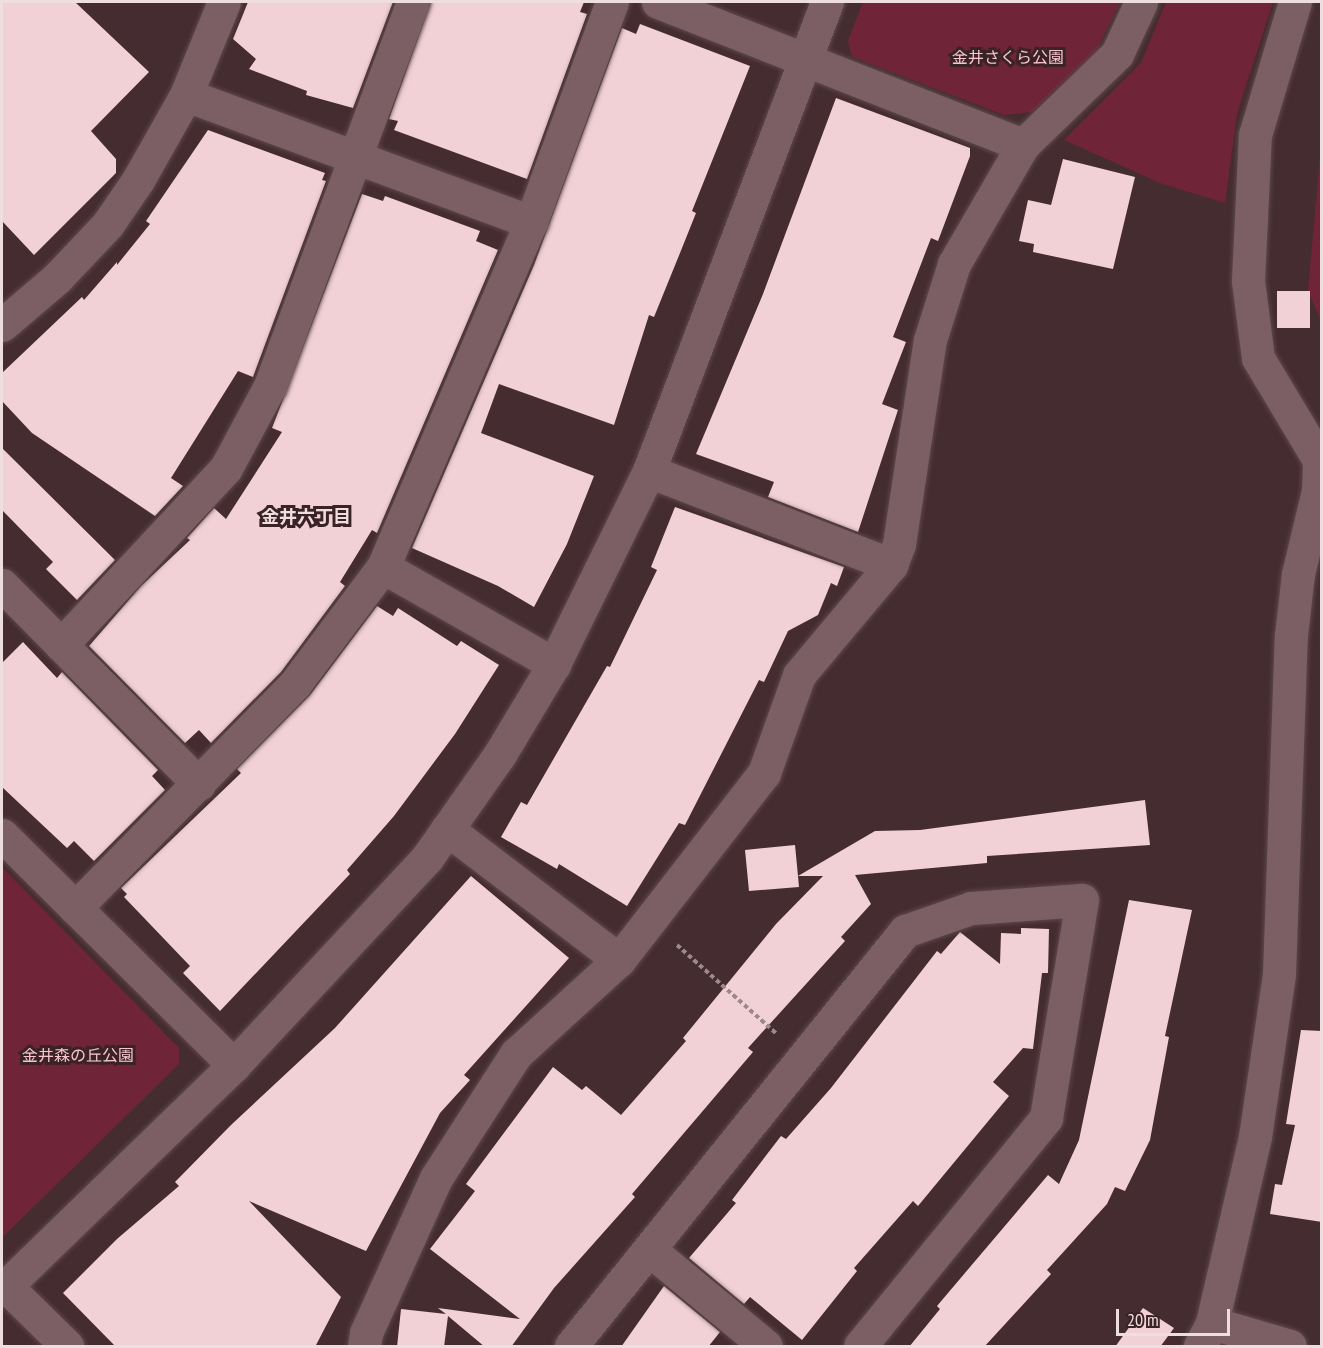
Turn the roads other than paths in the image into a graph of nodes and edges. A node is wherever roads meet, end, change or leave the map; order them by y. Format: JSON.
{"nodes":[{"id":1,"x":224,"y":2,"type":"edge"},
{"id":2,"x":412,"y":2,"type":"edge"},
{"id":3,"x":612,"y":2,"type":"edge"},
{"id":4,"x":658,"y":2,"type":"edge"},
{"id":5,"x":827,"y":2,"type":"edge"},
{"id":6,"x":1141,"y":2,"type":"edge"},
{"id":7,"x":1295,"y":2,"type":"edge"},
{"id":8,"x":805,"y":59,"type":"junction"},
{"id":9,"x":186,"y":95,"type":"junction"},
{"id":10,"x":1023,"y":145,"type":"junction"},
{"id":11,"x":355,"y":157,"type":"junction"},
{"id":12,"x":531,"y":222,"type":"junction"},
{"id":13,"x":2,"y":325,"type":"edge"},
{"id":14,"x":1321,"y":460,"type":"edge"},
{"id":15,"x":649,"y":471,"type":"junction"},
{"id":16,"x":891,"y":565,"type":"junction"},
{"id":17,"x":383,"y":567,"type":"junction"},
{"id":18,"x":2,"y":585,"type":"edge"},
{"id":19,"x":61,"y":645,"type":"junction"},
{"id":20,"x":554,"y":664,"type":"junction"},
{"id":21,"x":199,"y":784,"type":"junction"},
{"id":22,"x":447,"y":829,"type":"junction"},
{"id":23,"x":2,"y":835,"type":"edge"},
{"id":24,"x":75,"y":908,"type":"junction"},
{"id":25,"x":619,"y":960,"type":"junction"},
{"id":26,"x":234,"y":1065,"type":"junction"},
{"id":27,"x":651,"y":1251,"type":"junction"},
{"id":28,"x":4,"y":1288,"type":"edge"},
{"id":29,"x":1206,"y":1335,"type":"edge"},
{"id":30,"x":67,"y":1347,"type":"edge"},
{"id":31,"x":364,"y":1347,"type":"edge"},
{"id":32,"x":571,"y":1347,"type":"edge"},
{"id":33,"x":766,"y":1347,"type":"edge"},
{"id":34,"x":860,"y":1347,"type":"edge"},
{"id":35,"x":1290,"y":1347,"type":"edge"}],
"edges":[{"from":1,"to":9,"type":"street"},
{"from":2,"to":11,"type":"street"},
{"from":3,"to":12,"type":"street"},
{"from":4,"to":8,"type":"street"},
{"from":5,"to":8,"type":"street"},
{"from":6,"to":10,"type":"street"},
{"from":7,"to":14,"type":"street"},
{"from":8,"to":10,"type":"street"},
{"from":8,"to":15,"type":"street"},
{"from":9,"to":11,"type":"street"},
{"from":9,"to":13,"type":"street"},
{"from":10,"to":16,"type":"street"},
{"from":11,"to":12,"type":"street"},
{"from":11,"to":19,"type":"street"},
{"from":12,"to":17,"type":"street"},
{"from":14,"to":29,"type":"street"},
{"from":15,"to":16,"type":"street"},
{"from":15,"to":20,"type":"street"},
{"from":16,"to":25,"type":"street"},
{"from":17,"to":20,"type":"street"},
{"from":17,"to":21,"type":"street"},
{"from":18,"to":19,"type":"street"},
{"from":19,"to":21,"type":"street"},
{"from":20,"to":22,"type":"street"},
{"from":21,"to":24,"type":"street"},
{"from":22,"to":25,"type":"street"},
{"from":22,"to":26,"type":"street"},
{"from":23,"to":24,"type":"street"},
{"from":24,"to":26,"type":"street"},
{"from":25,"to":31,"type":"street"},
{"from":26,"to":28,"type":"street"},
{"from":27,"to":32,"type":"street"},
{"from":27,"to":33,"type":"street"},
{"from":27,"to":34,"type":"street"},
{"from":28,"to":30,"type":"street"},
{"from":29,"to":35,"type":"street"}]}
